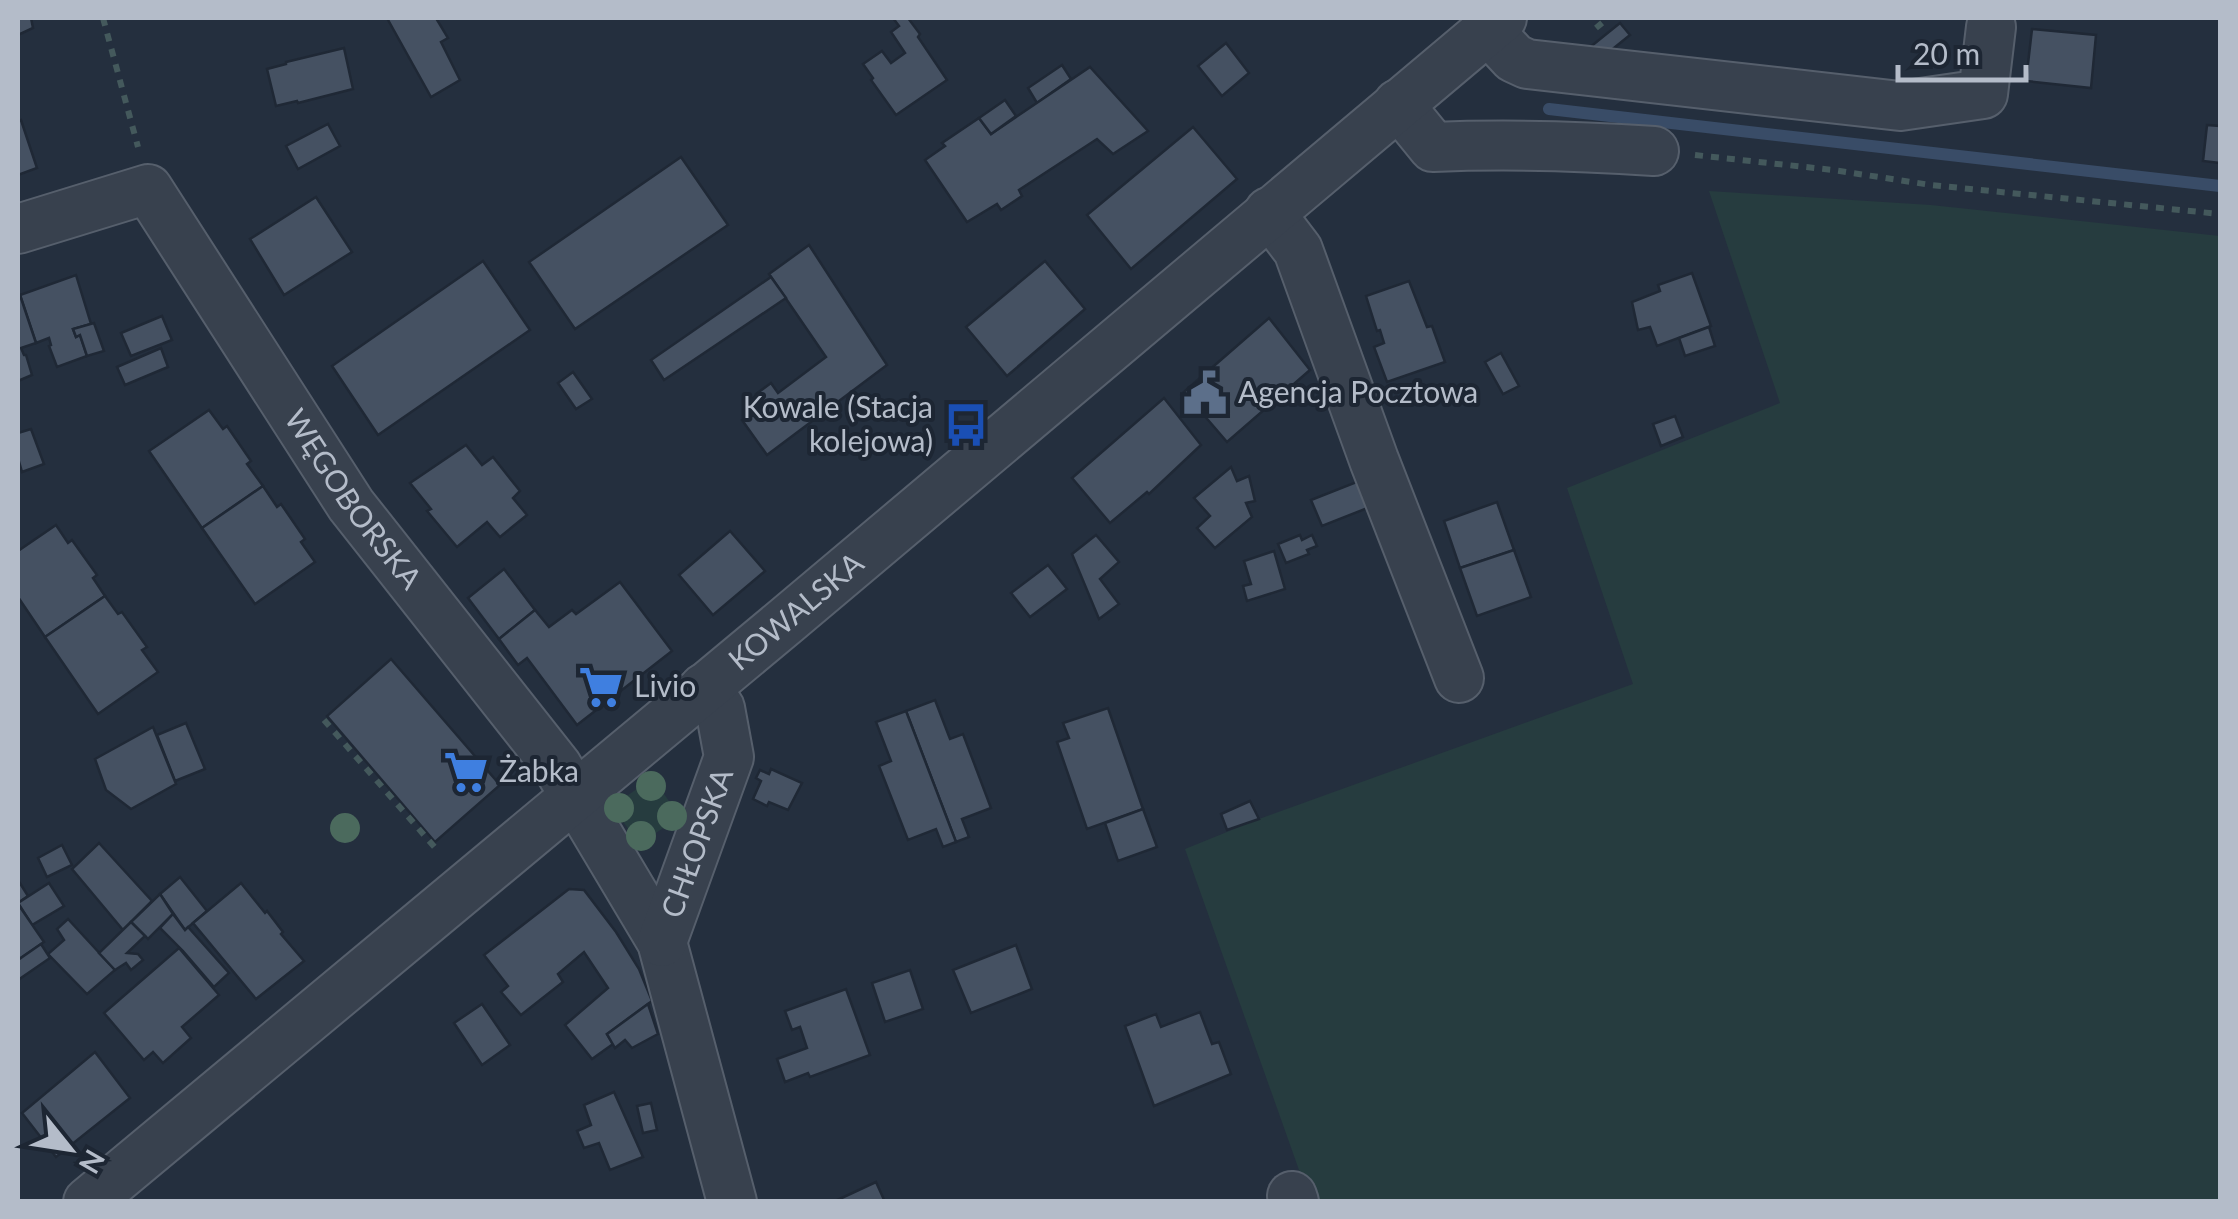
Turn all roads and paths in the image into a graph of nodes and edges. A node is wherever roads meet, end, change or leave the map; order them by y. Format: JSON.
{"nodes":[{"id":1,"x":104,"y":18,"type":"edge"},
{"id":2,"x":1495,"y":24,"type":"edge"},
{"id":3,"x":1991,"y":28,"type":"dead end"},
{"id":4,"x":1398,"y":104,"type":"junction"},
{"id":5,"x":1654,"y":151,"type":"joint"},
{"id":6,"x":148,"y":189,"type":"junction"},
{"id":7,"x":1269,"y":212,"type":"junction"},
{"id":8,"x":2220,"y":214,"type":"edge"},
{"id":9,"x":18,"y":229,"type":"edge"},
{"id":10,"x":1459,"y":678,"type":"dead end"},
{"id":11,"x":704,"y":688,"type":"junction"},
{"id":12,"x":324,"y":720,"type":"dead end"},
{"id":13,"x":574,"y":796,"type":"junction"},
{"id":14,"x":441,"y":854,"type":"dead end"},
{"id":15,"x":662,"y":942,"type":"junction"},
{"id":16,"x":88,"y":1202,"type":"edge"},
{"id":17,"x":732,"y":1202,"type":"edge"}],
"edges":[{"from":1,"to":6,"type":"path"},
{"from":2,"to":3,"type":"street"},
{"from":2,"to":4,"type":"street","name":"KOWALSKA"},
{"from":4,"to":5,"type":"street"},
{"from":4,"to":7,"type":"street","name":"KOWALSKA"},
{"from":5,"to":8,"type":"path"},
{"from":6,"to":9,"type":"street"},
{"from":6,"to":13,"type":"street","name":"WĘGOBORSKA"},
{"from":7,"to":10,"type":"street"},
{"from":7,"to":11,"type":"street","name":"KOWALSKA"},
{"from":11,"to":13,"type":"street","name":"KOWALSKA"},
{"from":11,"to":15,"type":"street","name":"CHŁOPSKA"},
{"from":12,"to":14,"type":"path"},
{"from":13,"to":15,"type":"street","name":"CHŁOPSKA"},
{"from":13,"to":16,"type":"street","name":"KOWALSKA"},
{"from":15,"to":17,"type":"street","name":"CHŁOPSKA"}]}
